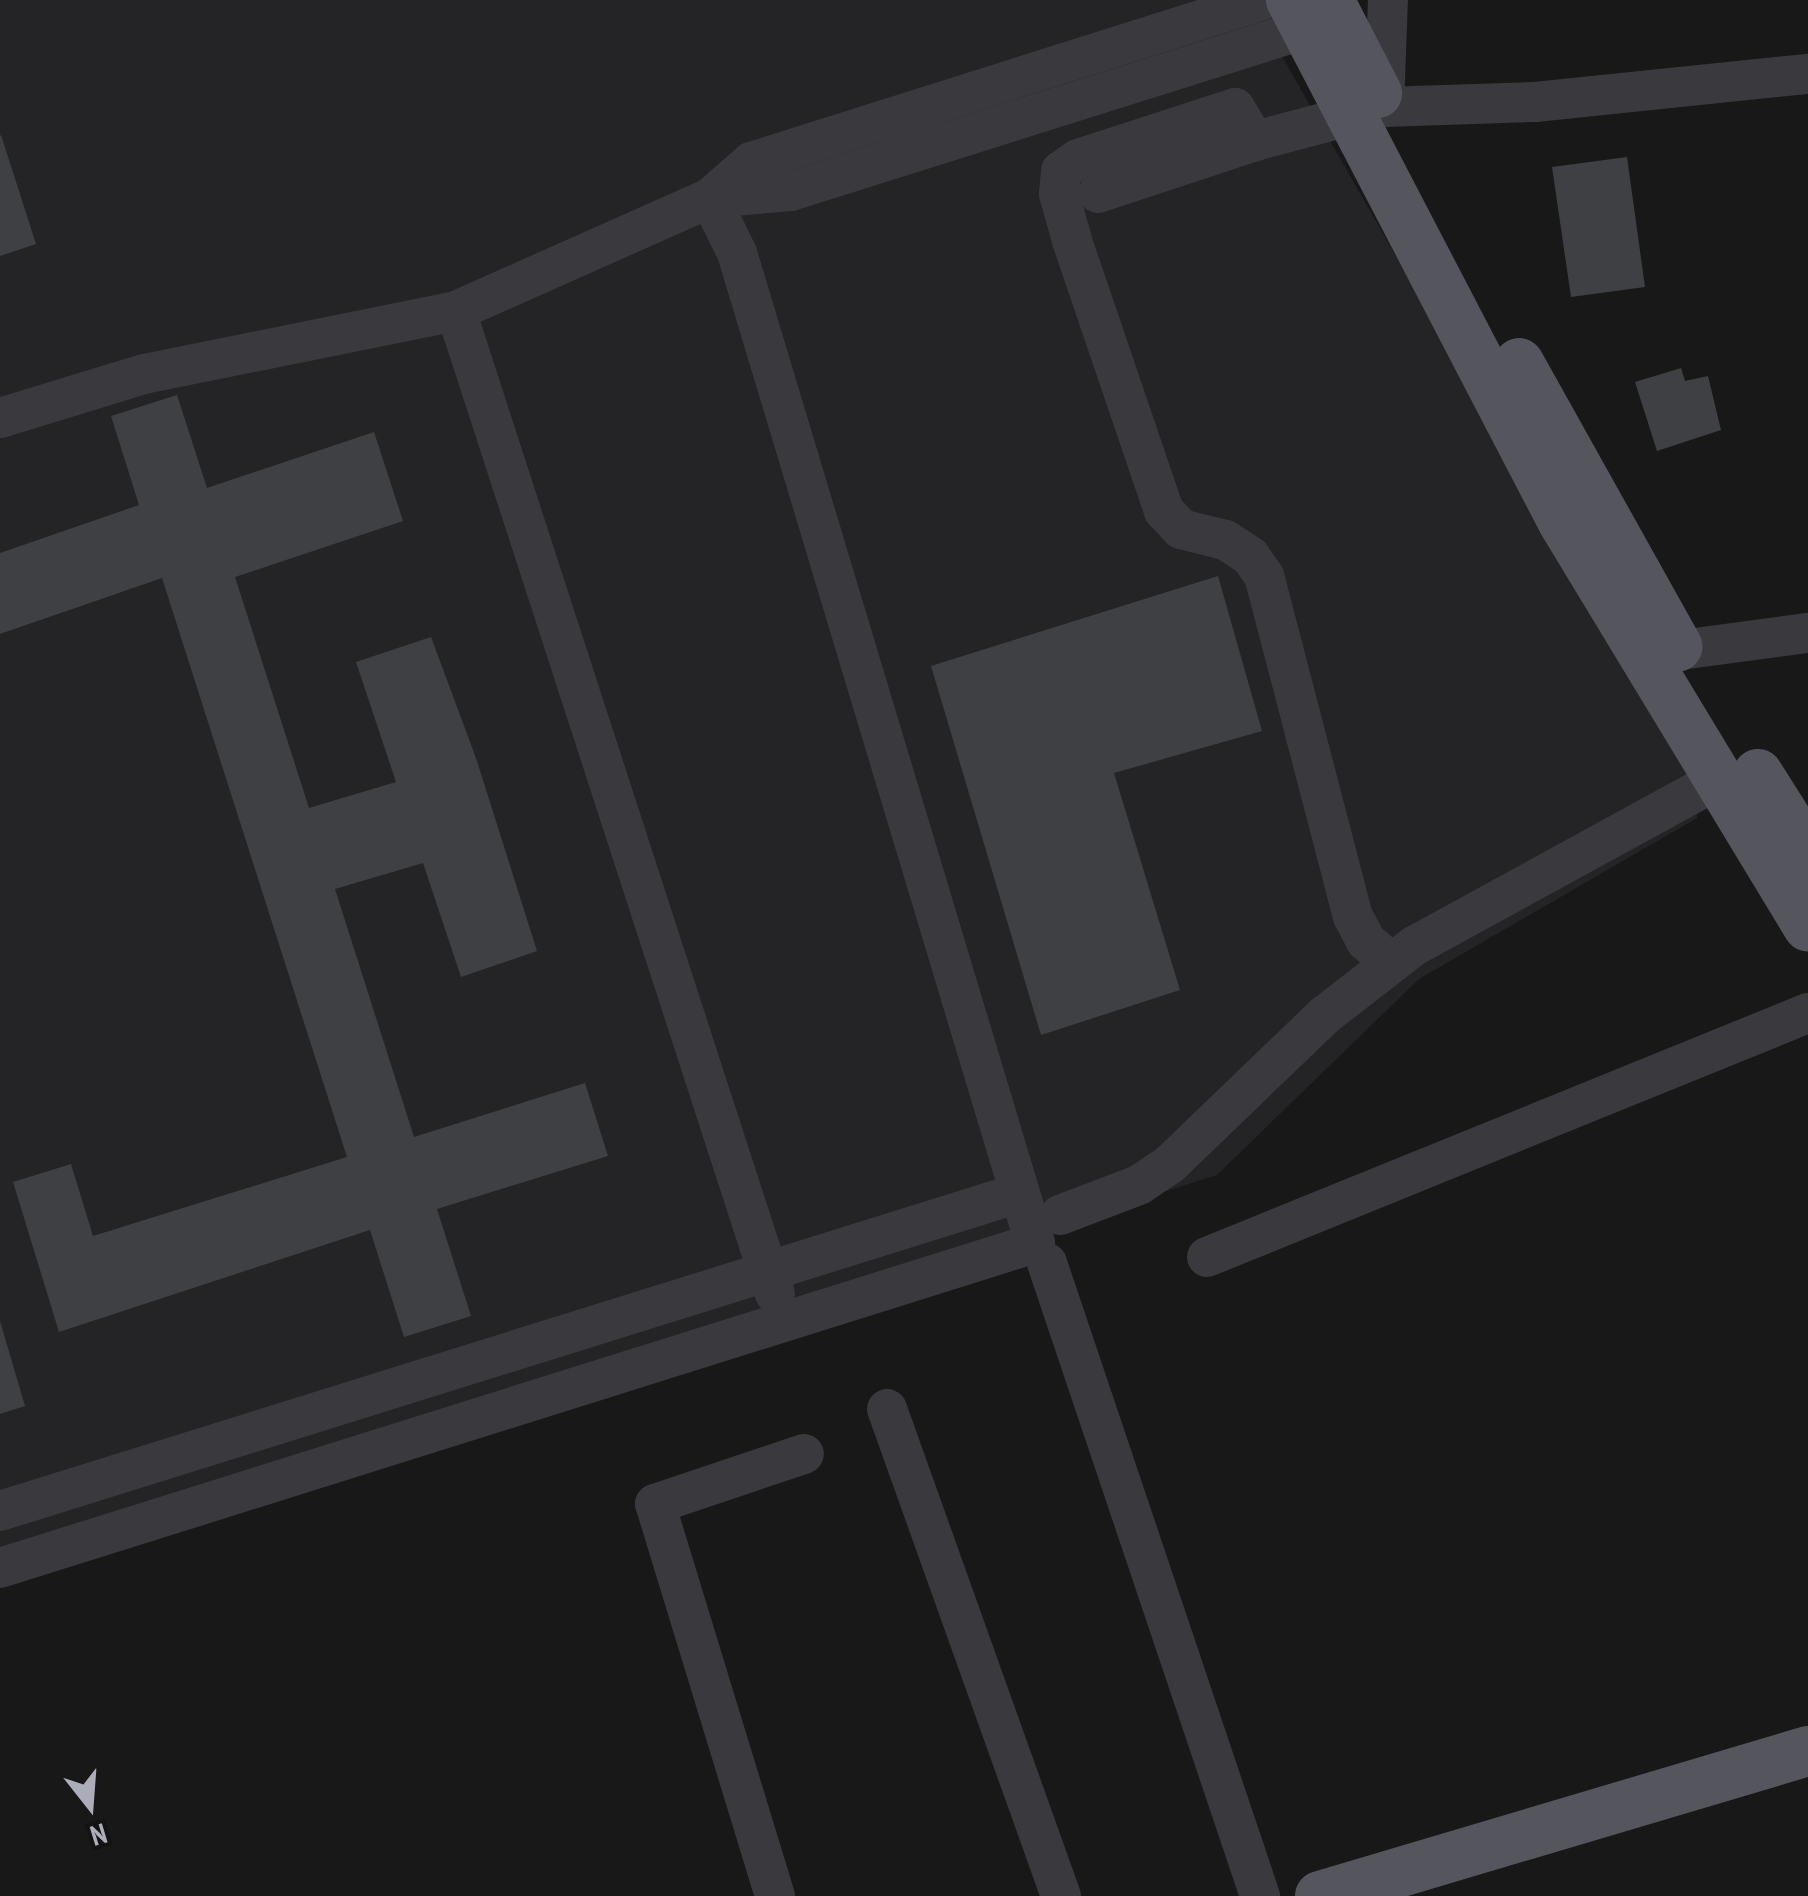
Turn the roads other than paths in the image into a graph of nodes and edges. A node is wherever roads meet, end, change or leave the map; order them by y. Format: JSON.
{"nodes":[{"id":1,"x":1264,"y":0,"type":"edge"},
{"id":2,"x":1388,"y":0,"type":"edge"},
{"id":3,"x":1316,"y":12,"type":"edge"},
{"id":4,"x":1808,"y":74,"type":"edge"},
{"id":5,"x":1368,"y":110,"type":"junction"},
{"id":6,"x":1255,"y":141,"type":"junction"},
{"id":7,"x":1098,"y":192,"type":"dead end"},
{"id":8,"x":710,"y":198,"type":"junction"},
{"id":9,"x":456,"y":311,"type":"junction"},
{"id":10,"x":0,"y":418,"type":"edge"},
{"id":11,"x":1808,"y":633,"type":"edge"},
{"id":12,"x":1680,"y":650,"type":"junction"},
{"id":13,"x":1721,"y":778,"type":"junction"},
{"id":14,"x":1808,"y":853,"type":"edge"},
{"id":15,"x":1808,"y":927,"type":"edge"},
{"id":16,"x":1392,"y":963,"type":"junction"},
{"id":17,"x":1808,"y":1013,"type":"edge"},
{"id":18,"x":1018,"y":1193,"type":"junction"},
{"id":19,"x":1047,"y":1240,"type":"junction"},
{"id":20,"x":1206,"y":1257,"type":"dead end"},
{"id":21,"x":767,"y":1268,"type":"junction"},
{"id":22,"x":784,"y":1321,"type":"junction"},
{"id":23,"x":888,"y":1409,"type":"dead end"},
{"id":24,"x":804,"y":1454,"type":"dead end"},
{"id":25,"x":0,"y":1511,"type":"edge"},
{"id":26,"x":0,"y":1568,"type":"edge"},
{"id":27,"x":1808,"y":1751,"type":"edge"},
{"id":28,"x":1808,"y":1775,"type":"edge"},
{"id":29,"x":775,"y":1896,"type":"edge"},
{"id":30,"x":1061,"y":1896,"type":"edge"},
{"id":31,"x":1260,"y":1896,"type":"edge"},
{"id":32,"x":1320,"y":1896,"type":"edge"},
{"id":33,"x":1406,"y":1896,"type":"edge"}],
"edges":[{"from":1,"to":8,"type":"street"},
{"from":2,"to":5,"type":"street"},
{"from":3,"to":5,"type":"main road"},
{"from":3,"to":8,"type":"street"},
{"from":4,"to":5,"type":"street"},
{"from":5,"to":6,"type":"street"},
{"from":5,"to":12,"type":"main road"},
{"from":5,"to":13,"type":"main road"},
{"from":6,"to":7,"type":"street"},
{"from":6,"to":16,"type":"street"},
{"from":8,"to":9,"type":"street"},
{"from":8,"to":18,"type":"street"},
{"from":9,"to":10,"type":"street"},
{"from":9,"to":21,"type":"street"},
{"from":11,"to":12,"type":"street"},
{"from":12,"to":14,"type":"main road"},
{"from":13,"to":15,"type":"main road"},
{"from":13,"to":16,"type":"street"},
{"from":16,"to":19,"type":"street"},
{"from":17,"to":20,"type":"street"},
{"from":18,"to":19,"type":"street"},
{"from":18,"to":21,"type":"street"},
{"from":19,"to":22,"type":"street"},
{"from":19,"to":31,"type":"street"},
{"from":21,"to":22,"type":"street"},
{"from":21,"to":25,"type":"street"},
{"from":22,"to":26,"type":"street"},
{"from":23,"to":30,"type":"street"},
{"from":24,"to":29,"type":"street"},
{"from":27,"to":32,"type":"main road"},
{"from":28,"to":33,"type":"main road"}]}
